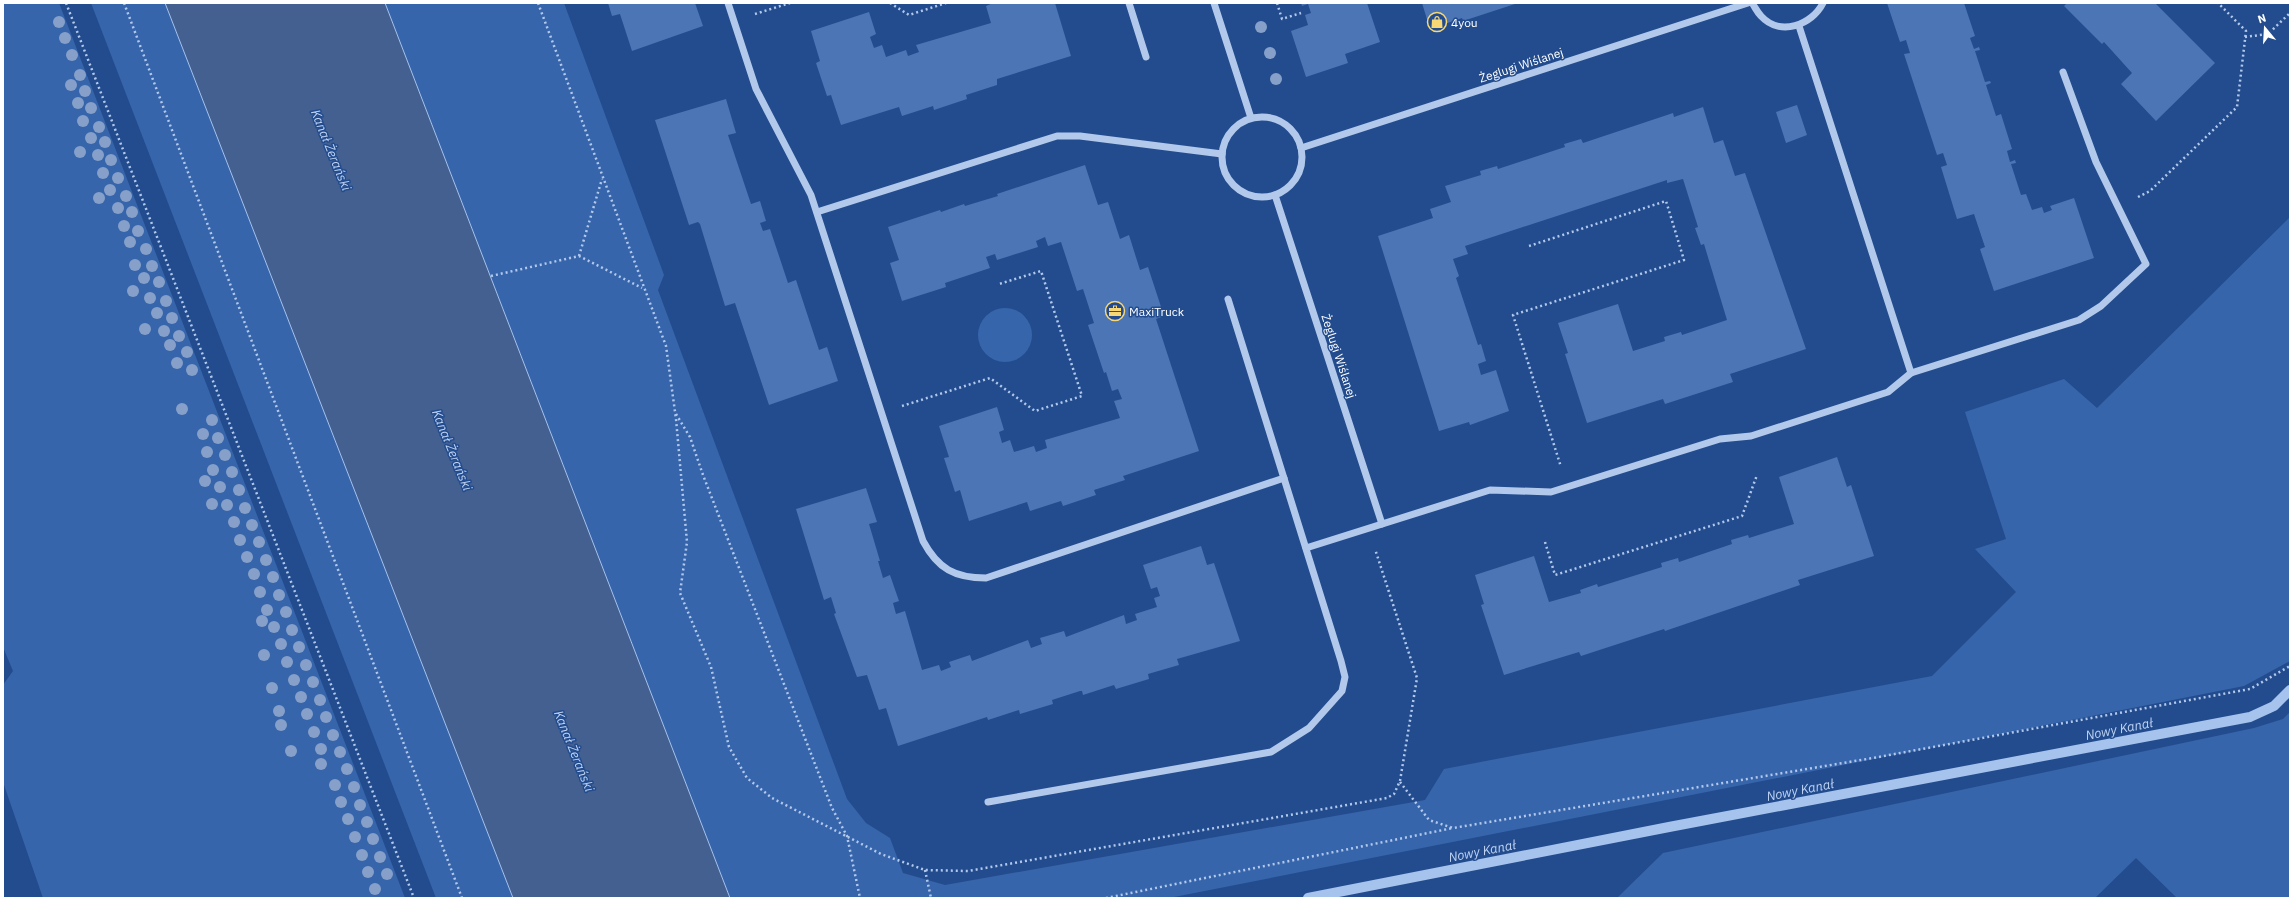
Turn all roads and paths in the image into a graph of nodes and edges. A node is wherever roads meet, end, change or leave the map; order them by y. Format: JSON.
{"nodes":[{"id":1,"x":66,"y":3,"type":"edge"},
{"id":2,"x":124,"y":3,"type":"edge"},
{"id":3,"x":538,"y":3,"type":"edge"},
{"id":4,"x":728,"y":3,"type":"edge"},
{"id":5,"x":790,"y":3,"type":"edge"},
{"id":6,"x":890,"y":3,"type":"edge"},
{"id":7,"x":946,"y":3,"type":"edge"},
{"id":8,"x":1129,"y":3,"type":"edge"},
{"id":9,"x":1214,"y":3,"type":"edge"},
{"id":10,"x":1277,"y":3,"type":"edge"},
{"id":11,"x":1748,"y":3,"type":"edge"},
{"id":12,"x":1752,"y":3,"type":"edge"},
{"id":13,"x":1823,"y":3,"type":"edge"},
{"id":14,"x":2218,"y":3,"type":"edge"},
{"id":15,"x":1300,"y":13,"type":"dead end"},
{"id":16,"x":2290,"y":13,"type":"edge"},
{"id":17,"x":752,"y":15,"type":"dead end"},
{"id":18,"x":1799,"y":26,"type":"junction"},
{"id":19,"x":2245,"y":37,"type":"junction"},
{"id":20,"x":1146,"y":57,"type":"dead end"},
{"id":21,"x":2062,"y":72,"type":"dead end"},
{"id":22,"x":1251,"y":118,"type":"junction"},
{"id":23,"x":1301,"y":148,"type":"junction"},
{"id":24,"x":1222,"y":154,"type":"junction"},
{"id":25,"x":602,"y":179,"type":"junction"},
{"id":26,"x":1275,"y":195,"type":"junction"},
{"id":27,"x":2137,"y":197,"type":"dead end"},
{"id":28,"x":817,"y":212,"type":"junction"},
{"id":29,"x":1530,"y":246,"type":"dead end"},
{"id":30,"x":579,"y":256,"type":"junction"},
{"id":31,"x":491,"y":276,"type":"dead end"},
{"id":32,"x":999,"y":284,"type":"dead end"},
{"id":33,"x":643,"y":288,"type":"junction"},
{"id":34,"x":1228,"y":300,"type":"dead end"},
{"id":35,"x":1911,"y":373,"type":"junction"},
{"id":36,"x":898,"y":408,"type":"dead end"},
{"id":37,"x":675,"y":412,"type":"junction"},
{"id":38,"x":1562,"y":469,"type":"dead end"},
{"id":39,"x":1757,"y":475,"type":"dead end"},
{"id":40,"x":1284,"y":478,"type":"junction"},
{"id":41,"x":1382,"y":524,"type":"junction"},
{"id":42,"x":1545,"y":542,"type":"dead end"},
{"id":43,"x":1306,"y":548,"type":"junction"},
{"id":44,"x":2290,"y":666,"type":"edge"},
{"id":45,"x":1400,"y":781,"type":"dead end"},
{"id":46,"x":988,"y":802,"type":"dead end"},
{"id":47,"x":1453,"y":828,"type":"junction"},
{"id":48,"x":847,"y":836,"type":"junction"},
{"id":49,"x":925,"y":870,"type":"dead end"},
{"id":50,"x":414,"y":898,"type":"edge"},
{"id":51,"x":462,"y":898,"type":"edge"},
{"id":52,"x":860,"y":898,"type":"edge"},
{"id":53,"x":931,"y":898,"type":"edge"},
{"id":54,"x":1106,"y":898,"type":"edge"}],
"edges":[{"from":1,"to":50,"type":"path"},
{"from":2,"to":51,"type":"path"},
{"from":3,"to":25,"type":"path"},
{"from":4,"to":28,"type":"street"},
{"from":5,"to":17,"type":"path"},
{"from":6,"to":7,"type":"path"},
{"from":8,"to":20,"type":"street"},
{"from":9,"to":22,"type":"street"},
{"from":10,"to":15,"type":"path"},
{"from":11,"to":23,"type":"street","name":"Żeglugi Wiślanej"},
{"from":12,"to":18,"type":"street"},
{"from":13,"to":18,"type":"street"},
{"from":14,"to":19,"type":"path"},
{"from":16,"to":19,"type":"path"},
{"from":18,"to":35,"type":"street"},
{"from":19,"to":27,"type":"path"},
{"from":21,"to":35,"type":"street"},
{"from":22,"to":23,"type":"street"},
{"from":22,"to":24,"type":"street"},
{"from":23,"to":26,"type":"street"},
{"from":24,"to":26,"type":"street"},
{"from":24,"to":28,"type":"street"},
{"from":25,"to":30,"type":"path"},
{"from":25,"to":33,"type":"path"},
{"from":26,"to":41,"type":"street","name":"Żeglugi Wiślanej"},
{"from":28,"to":40,"type":"street"},
{"from":29,"to":38,"type":"path"},
{"from":30,"to":31,"type":"path"},
{"from":30,"to":33,"type":"path"},
{"from":32,"to":36,"type":"path"},
{"from":33,"to":37,"type":"path"},
{"from":34,"to":40,"type":"street"},
{"from":35,"to":41,"type":"street"},
{"from":37,"to":48,"type":"path"},
{"from":37,"to":48,"type":"path"},
{"from":39,"to":42,"type":"path"},
{"from":40,"to":43,"type":"street"},
{"from":41,"to":43,"type":"street"},
{"from":43,"to":46,"type":"street"},
{"from":44,"to":47,"type":"path"},
{"from":45,"to":47,"type":"path"},
{"from":47,"to":54,"type":"path"},
{"from":48,"to":52,"type":"path"},
{"from":49,"to":53,"type":"path"}]}
